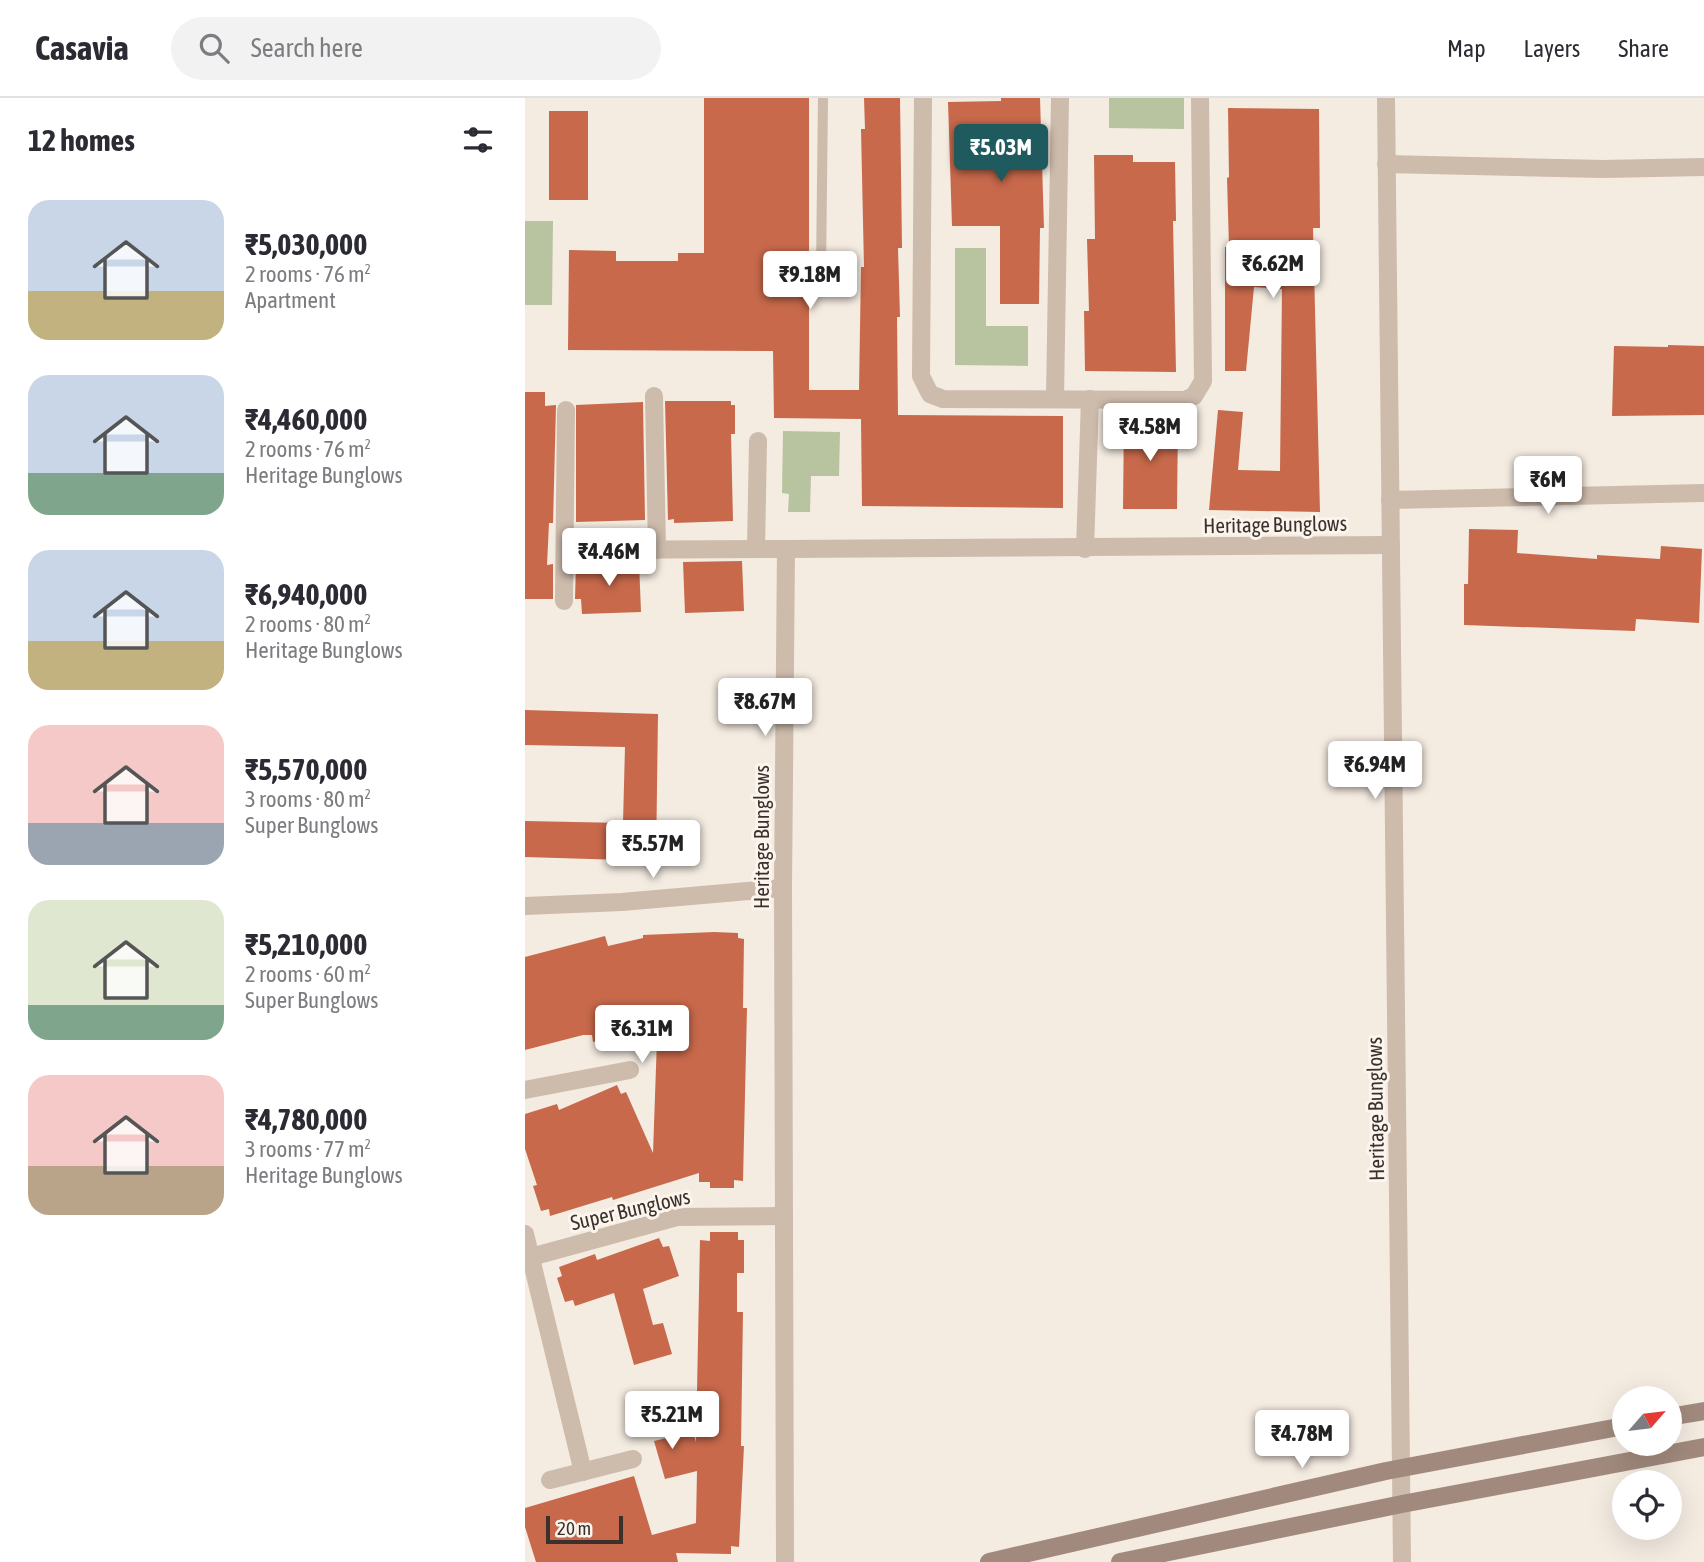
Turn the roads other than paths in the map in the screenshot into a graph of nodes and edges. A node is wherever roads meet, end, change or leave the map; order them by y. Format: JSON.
{"nodes":[{"id":1,"x":823,"y":98,"type":"edge"},
{"id":2,"x":923,"y":98,"type":"edge"},
{"id":3,"x":1060,"y":98,"type":"edge"},
{"id":4,"x":1201,"y":98,"type":"edge"},
{"id":5,"x":1386,"y":98,"type":"edge"},
{"id":6,"x":1386,"y":164,"type":"junction"},
{"id":7,"x":1704,"y":166,"type":"edge"},
{"id":8,"x":821,"y":272,"type":"dead end"},
{"id":9,"x":654,"y":396,"type":"dead end"},
{"id":10,"x":1055,"y":398,"type":"junction"},
{"id":11,"x":1090,"y":399,"type":"junction"},
{"id":12,"x":566,"y":410,"type":"dead end"},
{"id":13,"x":758,"y":440,"type":"dead end"},
{"id":14,"x":1704,"y":493,"type":"edge"},
{"id":15,"x":1390,"y":500,"type":"junction"},
{"id":16,"x":1391,"y":545,"type":"junction"},
{"id":17,"x":757,"y":549,"type":"junction"},
{"id":18,"x":786,"y":549,"type":"junction"},
{"id":19,"x":1085,"y":549,"type":"junction"},
{"id":20,"x":565,"y":550,"type":"junction"},
{"id":21,"x":657,"y":550,"type":"junction"},
{"id":22,"x":564,"y":601,"type":"dead end"},
{"id":23,"x":783,"y":888,"type":"junction"},
{"id":24,"x":525,"y":906,"type":"edge"},
{"id":25,"x":630,"y":1070,"type":"dead end"},
{"id":26,"x":525,"y":1090,"type":"edge"},
{"id":27,"x":783,"y":1216,"type":"junction"},
{"id":28,"x":525,"y":1234,"type":"edge"},
{"id":29,"x":531,"y":1257,"type":"junction"},
{"id":30,"x":1704,"y":1411,"type":"edge"},
{"id":31,"x":1682,"y":1415,"type":"edge"},
{"id":32,"x":1612,"y":1428,"type":"edge"},
{"id":33,"x":1704,"y":1447,"type":"edge"},
{"id":34,"x":633,"y":1459,"type":"dead end"},
{"id":35,"x":1402,"y":1468,"type":"junction"},
{"id":36,"x":583,"y":1472,"type":"junction"},
{"id":37,"x":550,"y":1480,"type":"dead end"},
{"id":38,"x":1402,"y":1504,"type":"junction"},
{"id":39,"x":785,"y":1562,"type":"edge"},
{"id":40,"x":989,"y":1562,"type":"edge"},
{"id":41,"x":1120,"y":1562,"type":"edge"},
{"id":42,"x":1402,"y":1562,"type":"edge"}],
"edges":[{"from":1,"to":8,"type":"lane"},
{"from":2,"to":10,"type":"street"},
{"from":3,"to":10,"type":"street"},
{"from":4,"to":11,"type":"street"},
{"from":5,"to":6,"type":"street","name":"Heritage Bunglows"},
{"from":6,"to":7,"type":"street"},
{"from":6,"to":15,"type":"street","name":"Heritage Bunglows"},
{"from":9,"to":21,"type":"street"},
{"from":10,"to":11,"type":"street"},
{"from":11,"to":19,"type":"street"},
{"from":12,"to":20,"type":"street"},
{"from":13,"to":17,"type":"street"},
{"from":14,"to":15,"type":"street"},
{"from":15,"to":16,"type":"street","name":"Heritage Bunglows"},
{"from":16,"to":19,"type":"street","name":"Heritage Bunglows"},
{"from":16,"to":35,"type":"street","name":"Heritage Bunglows"},
{"from":17,"to":18,"type":"street"},
{"from":17,"to":21,"type":"street"},
{"from":18,"to":19,"type":"street","name":"Heritage Bunglows"},
{"from":18,"to":23,"type":"street","name":"Heritage Bunglows"},
{"from":20,"to":21,"type":"street"},
{"from":20,"to":22,"type":"street"},
{"from":23,"to":24,"type":"street"},
{"from":23,"to":27,"type":"street","name":"Heritage Bunglows"},
{"from":25,"to":26,"type":"street"},
{"from":27,"to":29,"type":"street","name":"Super Bunglows"},
{"from":27,"to":39,"type":"street","name":"Heritage Bunglows"},
{"from":28,"to":29,"type":"street"},
{"from":29,"to":36,"type":"street"},
{"from":30,"to":31,"type":"street"},
{"from":32,"to":35,"type":"street"},
{"from":33,"to":38,"type":"street"},
{"from":34,"to":36,"type":"street"},
{"from":35,"to":38,"type":"street","name":"Heritage Bunglows"},
{"from":35,"to":40,"type":"street"},
{"from":36,"to":37,"type":"street"},
{"from":38,"to":41,"type":"street"},
{"from":38,"to":42,"type":"street","name":"Heritage Bunglows"}]}
